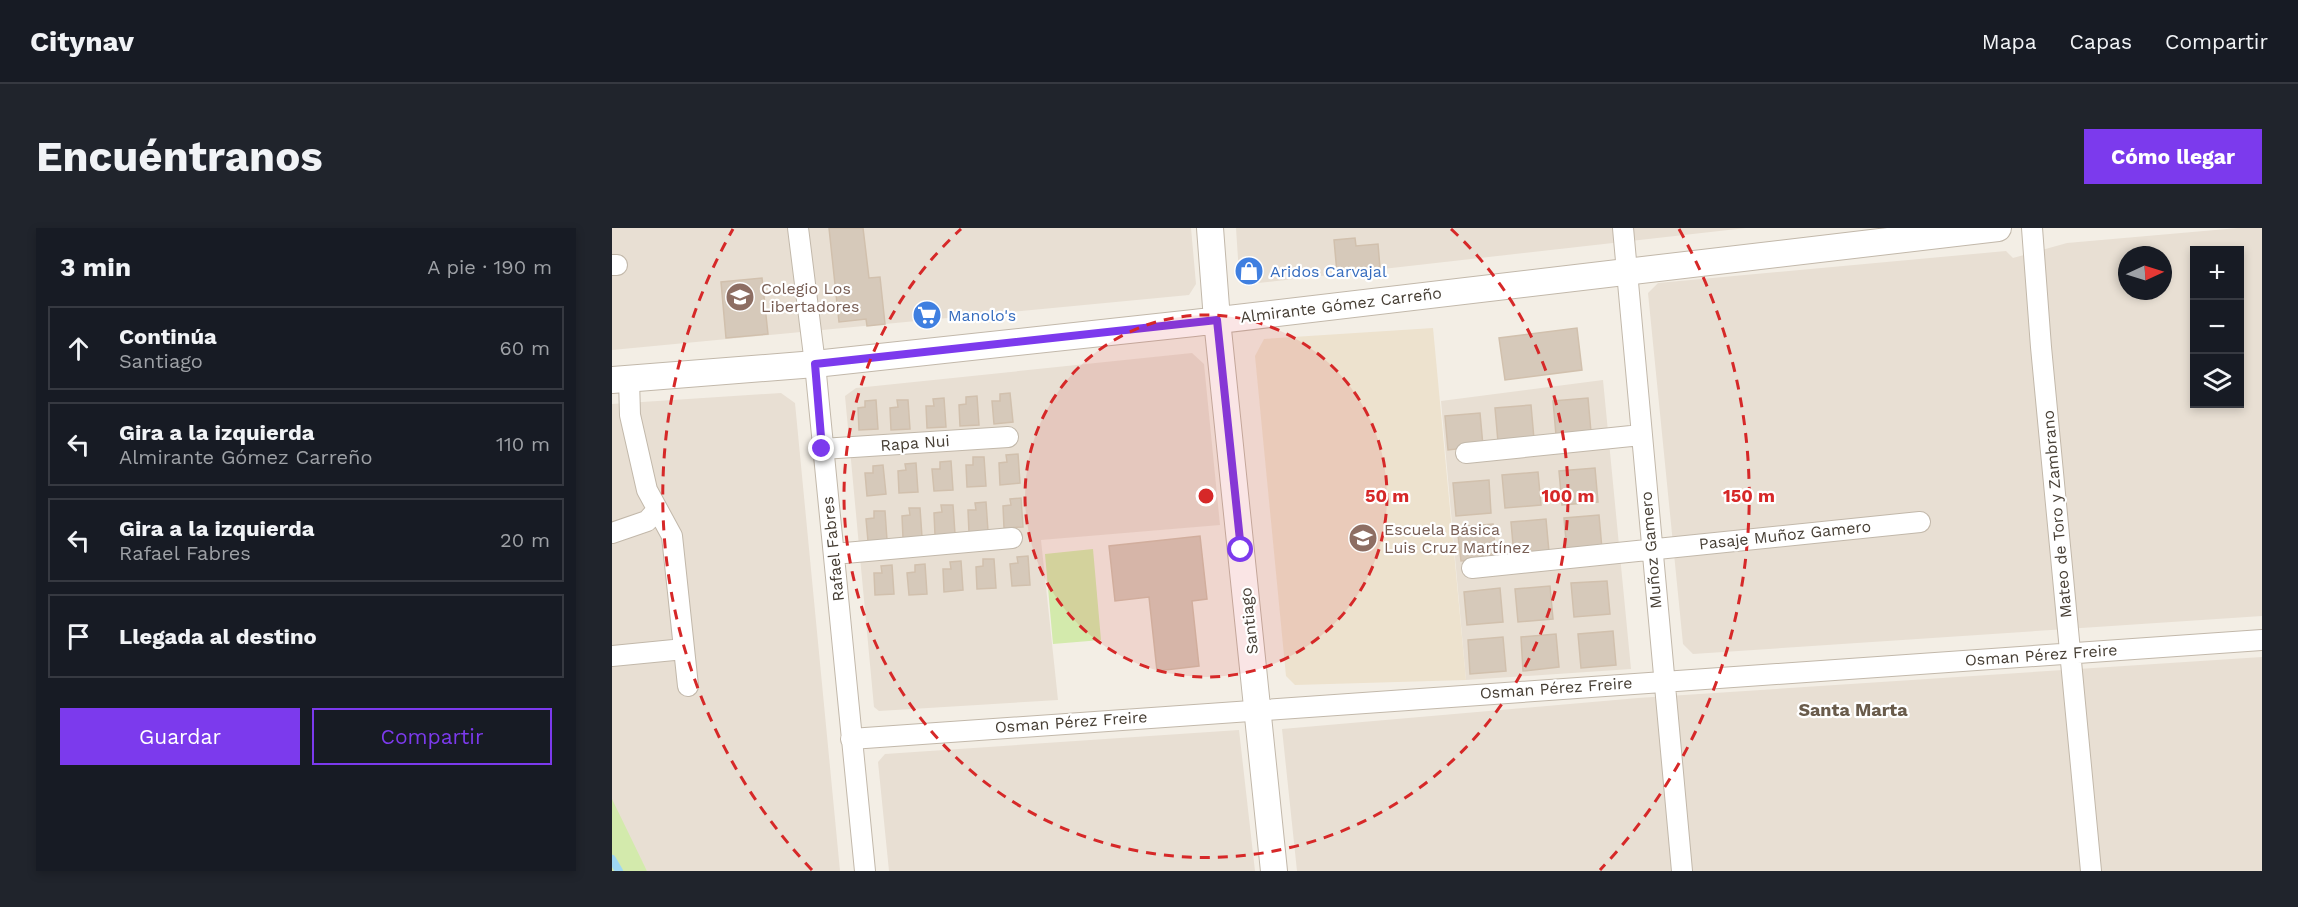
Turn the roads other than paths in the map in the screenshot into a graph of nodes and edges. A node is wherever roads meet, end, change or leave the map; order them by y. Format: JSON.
{"nodes":[{"id":1,"x":798,"y":228,"type":"edge"},
{"id":2,"x":1210,"y":228,"type":"edge"},
{"id":3,"x":1623,"y":228,"type":"edge"},
{"id":4,"x":1998,"y":228,"type":"edge"},
{"id":5,"x":2032,"y":228,"type":"edge"},
{"id":6,"x":1880,"y":235,"type":"edge"},
{"id":7,"x":1627,"y":272,"type":"junction"},
{"id":8,"x":1217,"y":320,"type":"junction"},
{"id":9,"x":815,"y":364,"type":"junction"},
{"id":10,"x":621,"y":380,"type":"edge"},
{"id":11,"x":1641,"y":435,"type":"junction"},
{"id":12,"x":1008,"y":437,"type":"dead end"},
{"id":13,"x":822,"y":449,"type":"junction"},
{"id":14,"x":1466,"y":453,"type":"dead end"},
{"id":15,"x":656,"y":511,"type":"junction"},
{"id":16,"x":1920,"y":522,"type":"dead end"},
{"id":17,"x":612,"y":532,"type":"edge"},
{"id":18,"x":1012,"y":538,"type":"dead end"},
{"id":19,"x":1651,"y":548,"type":"junction"},
{"id":20,"x":834,"y":554,"type":"junction"},
{"id":21,"x":1472,"y":568,"type":"dead end"},
{"id":22,"x":2262,"y":639,"type":"edge"},
{"id":23,"x":684,"y":649,"type":"junction"},
{"id":24,"x":2070,"y":653,"type":"junction"},
{"id":25,"x":612,"y":656,"type":"edge"},
{"id":26,"x":1663,"y":681,"type":"junction"},
{"id":27,"x":688,"y":686,"type":"dead end"},
{"id":28,"x":1258,"y":708,"type":"junction"},
{"id":29,"x":851,"y":739,"type":"junction"},
{"id":30,"x":865,"y":871,"type":"edge"},
{"id":31,"x":1274,"y":871,"type":"edge"},
{"id":32,"x":1682,"y":871,"type":"edge"},
{"id":33,"x":2091,"y":871,"type":"edge"}],
"edges":[{"from":1,"to":9,"type":"street","name":"Rafael Fabres"},
{"from":2,"to":8,"type":"street","name":"Santiago"},
{"from":3,"to":7,"type":"street","name":"Muñoz Gamero"},
{"from":4,"to":6,"type":"street","name":"Almirante Gómez Carreño"},
{"from":5,"to":24,"type":"street","name":"Mateo de Toro y Zambrano"},
{"from":6,"to":7,"type":"street","name":"Almirante Gómez Carreño"},
{"from":7,"to":8,"type":"street","name":"Almirante Gómez Carreño"},
{"from":7,"to":11,"type":"street","name":"Muñoz Gamero"},
{"from":8,"to":9,"type":"street","name":"Almirante Gómez Carreño"},
{"from":8,"to":28,"type":"street","name":"Santiago"},
{"from":9,"to":10,"type":"street","name":"Almirante Gómez Carreño"},
{"from":9,"to":13,"type":"street","name":"Rafael Fabres"},
{"from":10,"to":15,"type":"street"},
{"from":11,"to":14,"type":"street"},
{"from":11,"to":19,"type":"street","name":"Muñoz Gamero"},
{"from":12,"to":13,"type":"street","name":"Rapa Nui"},
{"from":13,"to":20,"type":"street","name":"Rafael Fabres"},
{"from":15,"to":17,"type":"street"},
{"from":15,"to":23,"type":"street"},
{"from":16,"to":19,"type":"street","name":"Pasaje Muñoz Gamero"},
{"from":18,"to":20,"type":"street"},
{"from":19,"to":21,"type":"street","name":"Pasaje Muñoz Gamero"},
{"from":19,"to":26,"type":"street","name":"Muñoz Gamero"},
{"from":20,"to":29,"type":"street","name":"Rafael Fabres"},
{"from":22,"to":24,"type":"street","name":"Osman Pérez Freire"},
{"from":23,"to":25,"type":"street"},
{"from":23,"to":27,"type":"street"},
{"from":24,"to":26,"type":"street","name":"Osman Pérez Freire"},
{"from":24,"to":33,"type":"street","name":"Mateo de Toro y Zambrano"},
{"from":26,"to":28,"type":"street","name":"Osman Pérez Freire"},
{"from":26,"to":32,"type":"street","name":"Muñoz Gamero"},
{"from":28,"to":29,"type":"street","name":"Osman Pérez Freire"},
{"from":28,"to":31,"type":"street","name":"Santiago"},
{"from":29,"to":30,"type":"street","name":"Rafael Fabres"}]}
